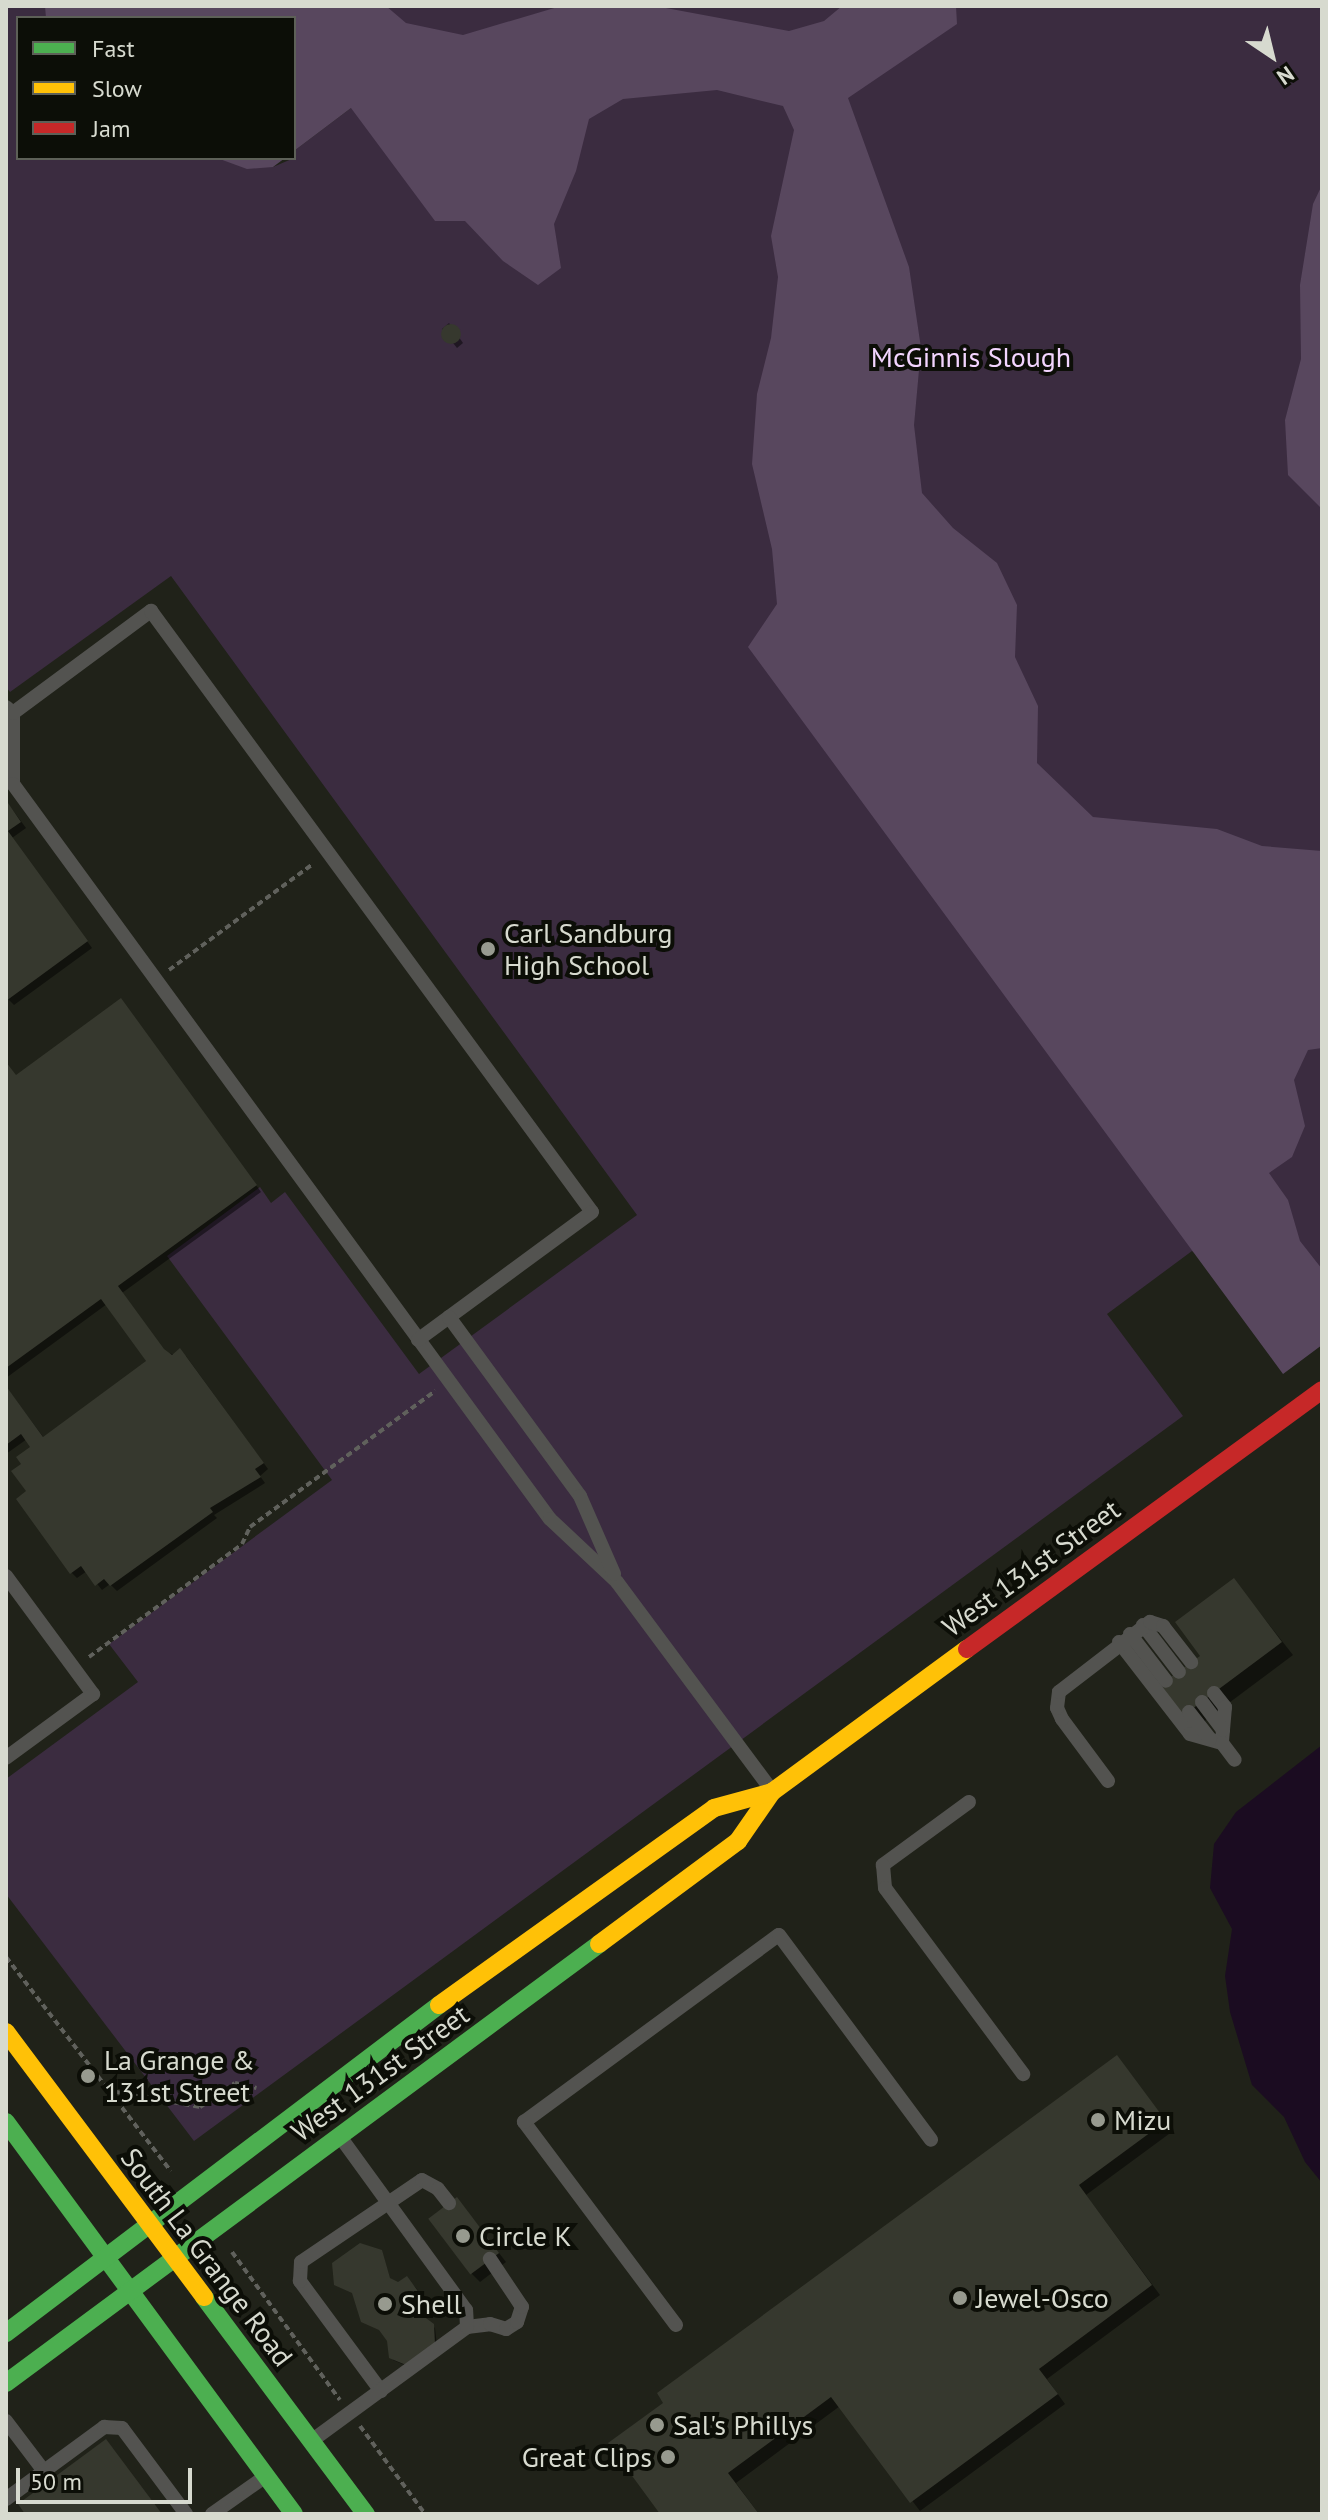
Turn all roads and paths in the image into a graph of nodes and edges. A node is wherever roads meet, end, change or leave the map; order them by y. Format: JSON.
{"nodes":[{"id":1,"x":9,"y":710,"type":"edge"},
{"id":2,"x":328,"y":853,"type":"junction"},
{"id":3,"x":156,"y":980,"type":"junction"},
{"id":4,"x":449,"y":1317,"type":"junction"},
{"id":5,"x":418,"y":1340,"type":"junction"},
{"id":6,"x":449,"y":1381,"type":"junction"},
{"id":7,"x":1322,"y":1390,"type":"edge"},
{"id":8,"x":6,"y":1576,"type":"edge"},
{"id":9,"x":617,"y":1582,"type":"junction"},
{"id":10,"x":1131,"y":1634,"type":"junction"},
{"id":11,"x":1185,"y":1667,"type":"dead end"},
{"id":12,"x":74,"y":1668,"type":"junction"},
{"id":13,"x":1166,"y":1681,"type":"dead end"},
{"id":14,"x":1208,"y":1698,"type":"dead end"},
{"id":15,"x":1189,"y":1712,"type":"dead end"},
{"id":16,"x":1218,"y":1737,"type":"junction"},
{"id":17,"x":6,"y":1758,"type":"edge"},
{"id":18,"x":1235,"y":1760,"type":"dead end"},
{"id":19,"x":1108,"y":1781,"type":"dead end"},
{"id":20,"x":772,"y":1792,"type":"junction"},
{"id":21,"x":969,"y":1802,"type":"dead end"},
{"id":22,"x":6,"y":1957,"type":"edge"},
{"id":23,"x":6,"y":2032,"type":"edge"},
{"id":24,"x":1023,"y":2074,"type":"dead end"},
{"id":25,"x":256,"y":2088,"type":"dead end"},
{"id":26,"x":105,"y":2090,"type":"junction"},
{"id":27,"x":6,"y":2122,"type":"edge"},
{"id":28,"x":341,"y":2137,"type":"junction"},
{"id":29,"x":931,"y":2140,"type":"dead end"},
{"id":30,"x":150,"y":2144,"type":"dead end"},
{"id":31,"x":386,"y":2201,"type":"junction"},
{"id":32,"x":449,"y":2203,"type":"dead end"},
{"id":33,"x":147,"y":2226,"type":"junction"},
{"id":34,"x":105,"y":2256,"type":"junction"},
{"id":35,"x":490,"y":2259,"type":"dead end"},
{"id":36,"x":174,"y":2261,"type":"junction"},
{"id":37,"x":244,"y":2270,"type":"dead end"},
{"id":38,"x":132,"y":2291,"type":"junction"},
{"id":39,"x":676,"y":2325,"type":"dead end"},
{"id":40,"x":467,"y":2327,"type":"junction"},
{"id":41,"x":6,"y":2333,"type":"edge"},
{"id":42,"x":6,"y":2383,"type":"edge"},
{"id":43,"x":381,"y":2391,"type":"junction"},
{"id":44,"x":350,"y":2414,"type":"junction"},
{"id":45,"x":6,"y":2421,"type":"edge"},
{"id":46,"x":311,"y":2441,"type":"junction"},
{"id":47,"x":44,"y":2471,"type":"junction"},
{"id":48,"x":266,"y":2475,"type":"junction"},
{"id":49,"x":6,"y":2499,"type":"edge"},
{"id":50,"x":186,"y":2514,"type":"edge"},
{"id":51,"x":212,"y":2514,"type":"edge"},
{"id":52,"x":294,"y":2514,"type":"edge"},
{"id":53,"x":366,"y":2514,"type":"edge"},
{"id":54,"x":425,"y":2514,"type":"edge"}],
"edges":[{"from":1,"to":2,"type":"lane"},
{"from":1,"to":3,"type":"lane"},
{"from":2,"to":3,"type":"path"},
{"from":2,"to":4,"type":"lane"},
{"from":3,"to":5,"type":"lane"},
{"from":4,"to":5,"type":"lane"},
{"from":4,"to":9,"type":"lane"},
{"from":5,"to":6,"type":"lane"},
{"from":6,"to":9,"type":"lane"},
{"from":6,"to":12,"type":"path"},
{"from":7,"to":20,"type":"main road","name":"West 131st Street"},
{"from":8,"to":12,"type":"lane"},
{"from":9,"to":20,"type":"lane"},
{"from":10,"to":11,"type":"lane"},
{"from":10,"to":13,"type":"lane"},
{"from":10,"to":16,"type":"lane"},
{"from":10,"to":19,"type":"lane"},
{"from":12,"to":17,"type":"lane"},
{"from":14,"to":16,"type":"lane"},
{"from":15,"to":16,"type":"lane"},
{"from":16,"to":18,"type":"lane"},
{"from":20,"to":28,"type":"main road","name":"West 131st Street"},
{"from":20,"to":33,"type":"main road","name":"West 131st Street"},
{"from":21,"to":24,"type":"lane"},
{"from":22,"to":26,"type":"path"},
{"from":23,"to":33,"type":"main road","name":"South La Grange Road"},
{"from":25,"to":26,"type":"path"},
{"from":26,"to":30,"type":"path"},
{"from":27,"to":34,"type":"main road"},
{"from":28,"to":31,"type":"lane"},
{"from":28,"to":36,"type":"main road","name":"West 131st Street"},
{"from":29,"to":39,"type":"lane"},
{"from":31,"to":32,"type":"lane"},
{"from":31,"to":40,"type":"lane"},
{"from":31,"to":43,"type":"lane"},
{"from":33,"to":34,"type":"main road","name":"West 131st Street"},
{"from":33,"to":36,"type":"main road","name":"South La Grange Road"},
{"from":34,"to":38,"type":"main road"},
{"from":34,"to":41,"type":"main road","name":"West 131st Street"},
{"from":35,"to":40,"type":"lane"},
{"from":36,"to":38,"type":"main road","name":"West 131st Street"},
{"from":36,"to":46,"type":"main road","name":"South La Grange Road"},
{"from":37,"to":44,"type":"path"},
{"from":38,"to":42,"type":"main road","name":"West 131st Street"},
{"from":38,"to":48,"type":"main road"},
{"from":40,"to":43,"type":"lane"},
{"from":43,"to":44,"type":"lane"},
{"from":44,"to":46,"type":"lane"},
{"from":44,"to":54,"type":"path"},
{"from":45,"to":47,"type":"lane"},
{"from":46,"to":53,"type":"main road","name":"South La Grange Road"},
{"from":47,"to":49,"type":"lane"},
{"from":47,"to":50,"type":"lane"},
{"from":48,"to":51,"type":"lane"},
{"from":48,"to":52,"type":"main road"}]}
